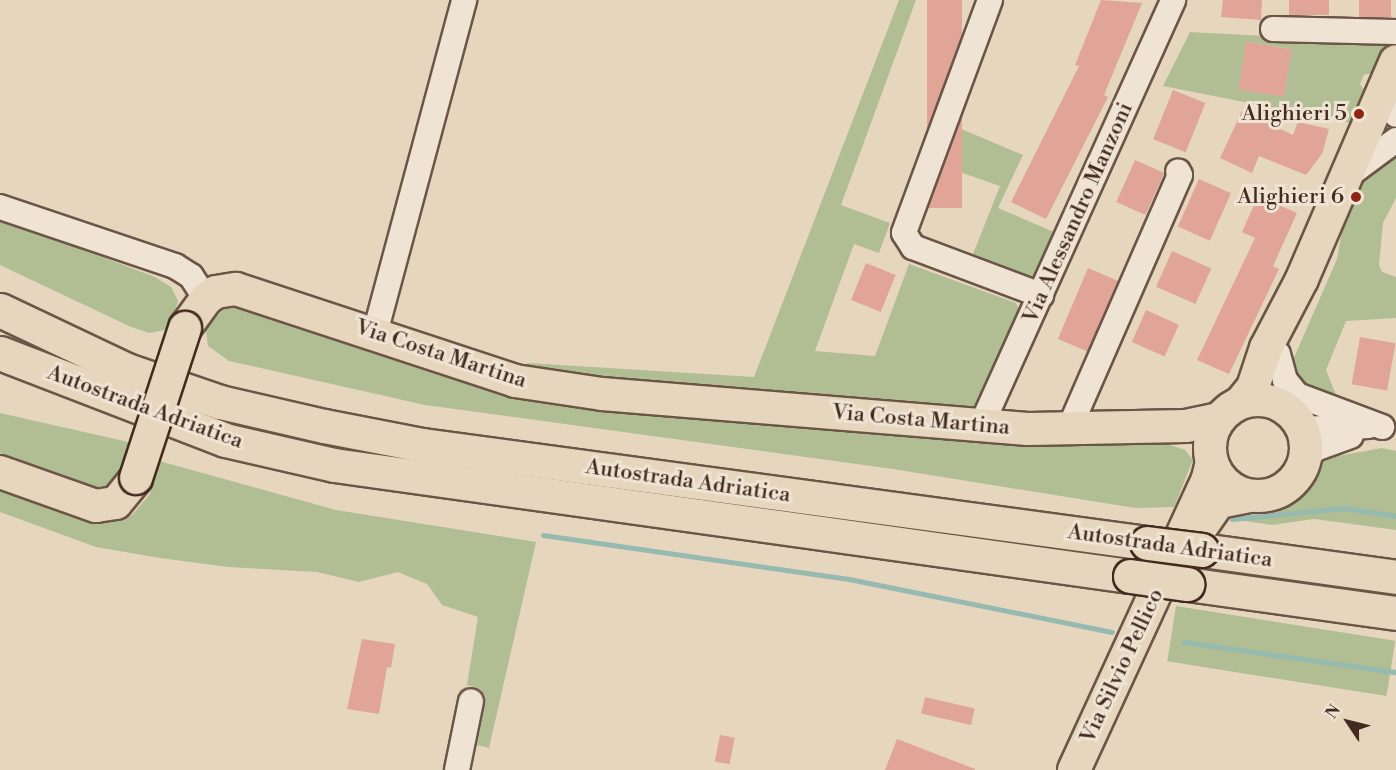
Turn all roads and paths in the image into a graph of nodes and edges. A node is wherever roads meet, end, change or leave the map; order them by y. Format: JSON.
{"nodes":[{"id":1,"x":464,"y":0,"type":"edge"},
{"id":2,"x":990,"y":0,"type":"edge"},
{"id":3,"x":1173,"y":0,"type":"edge"},
{"id":4,"x":1273,"y":29,"type":"dead end"},
{"id":5,"x":1396,"y":32,"type":"edge"},
{"id":6,"x":1396,"y":62,"type":"edge"},
{"id":7,"x":1391,"y":102,"type":"edge"},
{"id":8,"x":1396,"y":140,"type":"edge"},
{"id":9,"x":1178,"y":171,"type":"dead end"},
{"id":10,"x":1346,"y":177,"type":"junction"},
{"id":11,"x":0,"y":207,"type":"edge"},
{"id":12,"x":1302,"y":279,"type":"junction"},
{"id":13,"x":1041,"y":295,"type":"junction"},
{"id":14,"x":206,"y":299,"type":"junction"},
{"id":15,"x":0,"y":310,"type":"edge"},
{"id":16,"x":375,"y":333,"type":"junction"},
{"id":17,"x":0,"y":353,"type":"edge"},
{"id":18,"x":1298,"y":413,"type":"junction"},
{"id":19,"x":981,"y":426,"type":"junction"},
{"id":20,"x":1389,"y":428,"type":"edge"},
{"id":21,"x":1069,"y":429,"type":"junction"},
{"id":22,"x":1220,"y":433,"type":"junction"},
{"id":23,"x":1304,"y":461,"type":"junction"},
{"id":24,"x":0,"y":472,"type":"edge"},
{"id":25,"x":1249,"y":496,"type":"junction"},
{"id":26,"x":1396,"y":577,"type":"edge"},
{"id":27,"x":1396,"y":613,"type":"edge"},
{"id":28,"x":471,"y":701,"type":"dead end"},
{"id":29,"x":458,"y":770,"type":"edge"},
{"id":30,"x":1074,"y":770,"type":"edge"},
{"id":31,"x":1086,"y":770,"type":"edge"}],
"edges":[{"from":1,"to":16,"type":"street"},
{"from":2,"to":13,"type":"street"},
{"from":3,"to":13,"type":"street","name":"Via Alessandro Manzoni"},
{"from":4,"to":5,"type":"street"},
{"from":6,"to":7,"type":"main road"},
{"from":7,"to":10,"type":"main road"},
{"from":8,"to":10,"type":"street"},
{"from":9,"to":21,"type":"street"},
{"from":10,"to":12,"type":"main road"},
{"from":11,"to":14,"type":"street"},
{"from":12,"to":18,"type":"main road"},
{"from":12,"to":22,"type":"main road","name":"Via Silvio Pellico"},
{"from":13,"to":19,"type":"street","name":"Via Alessandro Manzoni"},
{"from":14,"to":16,"type":"main road","name":"Via Costa Martina"},
{"from":14,"to":24,"type":"main road","bridge":true},
{"from":15,"to":26,"type":"highway","name":"Autostrada Adriatica","bridge":true},
{"from":16,"to":19,"type":"main road","name":"Via Costa Martina"},
{"from":17,"to":27,"type":"highway","name":"Autostrada Adriatica","bridge":true},
{"from":18,"to":20,"type":"street"},
{"from":18,"to":22,"type":"main road"},
{"from":18,"to":23,"type":"main road"},
{"from":19,"to":21,"type":"main road","name":"Via Costa Martina"},
{"from":20,"to":23,"type":"street"},
{"from":21,"to":22,"type":"main road","name":"Via Costa Martina"},
{"from":22,"to":25,"type":"main road"},
{"from":22,"to":30,"type":"main road","name":"Via Silvio Pellico"},
{"from":23,"to":25,"type":"main road"},
{"from":25,"to":31,"type":"main road","name":"Via Silvio Pellico"},
{"from":28,"to":29,"type":"street"}]}
